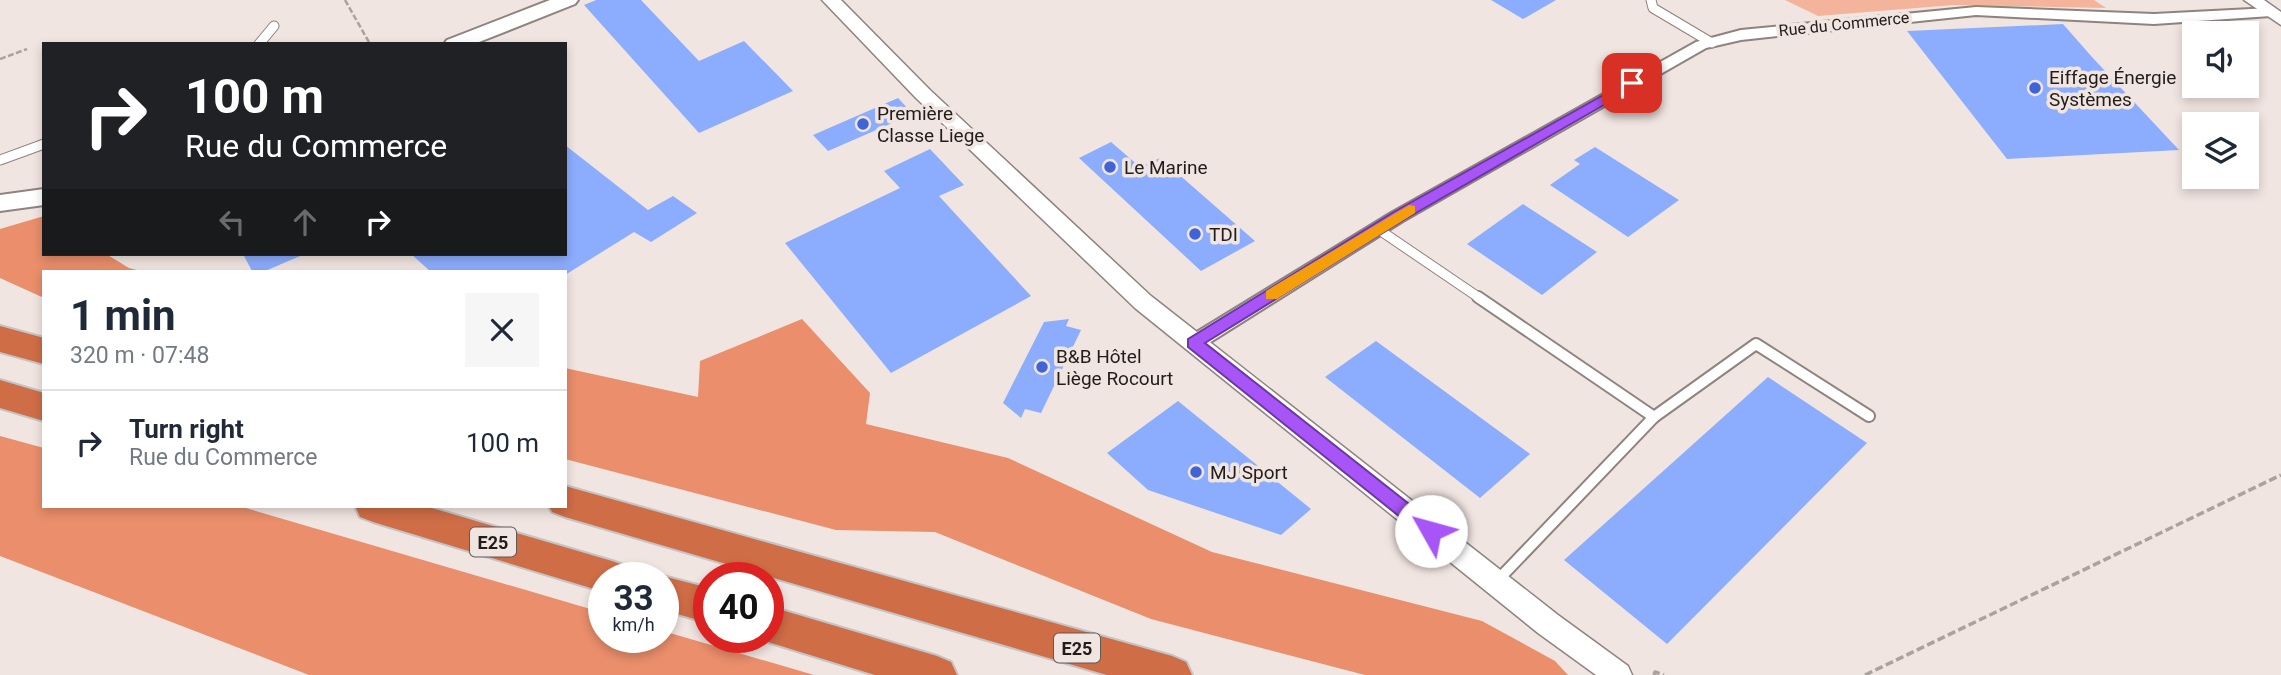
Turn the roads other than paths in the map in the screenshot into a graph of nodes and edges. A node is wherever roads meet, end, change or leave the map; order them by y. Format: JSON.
{"nodes":[{"id":1,"x":568,"y":0,"type":"edge"},
{"id":2,"x":831,"y":0,"type":"edge"},
{"id":3,"x":1651,"y":0,"type":"edge"},
{"id":4,"x":2253,"y":0,"type":"edge"},
{"id":5,"x":2276,"y":16,"type":"edge"},
{"id":6,"x":274,"y":26,"type":"dead end"},
{"id":7,"x":260,"y":42,"type":"edge"},
{"id":8,"x":459,"y":42,"type":"edge"},
{"id":9,"x":1712,"y":43,"type":"junction"},
{"id":10,"x":42,"y":145,"type":"edge"},
{"id":11,"x":0,"y":160,"type":"edge"},
{"id":12,"x":42,"y":197,"type":"edge"},
{"id":13,"x":0,"y":203,"type":"edge"},
{"id":14,"x":1378,"y":229,"type":"junction"},
{"id":15,"x":0,"y":339,"type":"edge"},
{"id":16,"x":1194,"y":343,"type":"junction"},
{"id":17,"x":42,"y":350,"type":"edge"},
{"id":18,"x":0,"y":394,"type":"edge"},
{"id":19,"x":42,"y":406,"type":"edge"},
{"id":20,"x":1869,"y":416,"type":"dead end"},
{"id":21,"x":1654,"y":417,"type":"junction"},
{"id":22,"x":567,"y":502,"type":"edge"},
{"id":23,"x":380,"y":508,"type":"edge"},
{"id":24,"x":588,"y":571,"type":"edge"},
{"id":25,"x":1496,"y":583,"type":"junction"},
{"id":26,"x":784,"y":629,"type":"edge"},
{"id":27,"x":937,"y":675,"type":"edge"},
{"id":28,"x":1172,"y":675,"type":"edge"},
{"id":29,"x":1618,"y":675,"type":"edge"}],
"edges":[{"from":1,"to":8,"type":"main road"},
{"from":2,"to":16,"type":"street"},
{"from":3,"to":9,"type":"lane"},
{"from":4,"to":5,"type":"street"},
{"from":5,"to":9,"type":"street","name":"Rue du Commerce"},
{"from":6,"to":7,"type":"lane"},
{"from":9,"to":14,"type":"street","name":"Rue du Commerce"},
{"from":10,"to":11,"type":"lane"},
{"from":12,"to":13,"type":"main road"},
{"from":14,"to":16,"type":"street","name":"Rue du Commerce"},
{"from":14,"to":21,"type":"lane"},
{"from":15,"to":17,"type":"highway"},
{"from":16,"to":25,"type":"street"},
{"from":18,"to":19,"type":"highway"},
{"from":20,"to":21,"type":"lane"},
{"from":21,"to":25,"type":"lane"},
{"from":22,"to":28,"type":"highway","number":"E25"},
{"from":23,"to":24,"type":"highway","number":"E25"},
{"from":25,"to":29,"type":"street"},
{"from":26,"to":27,"type":"highway"}]}
